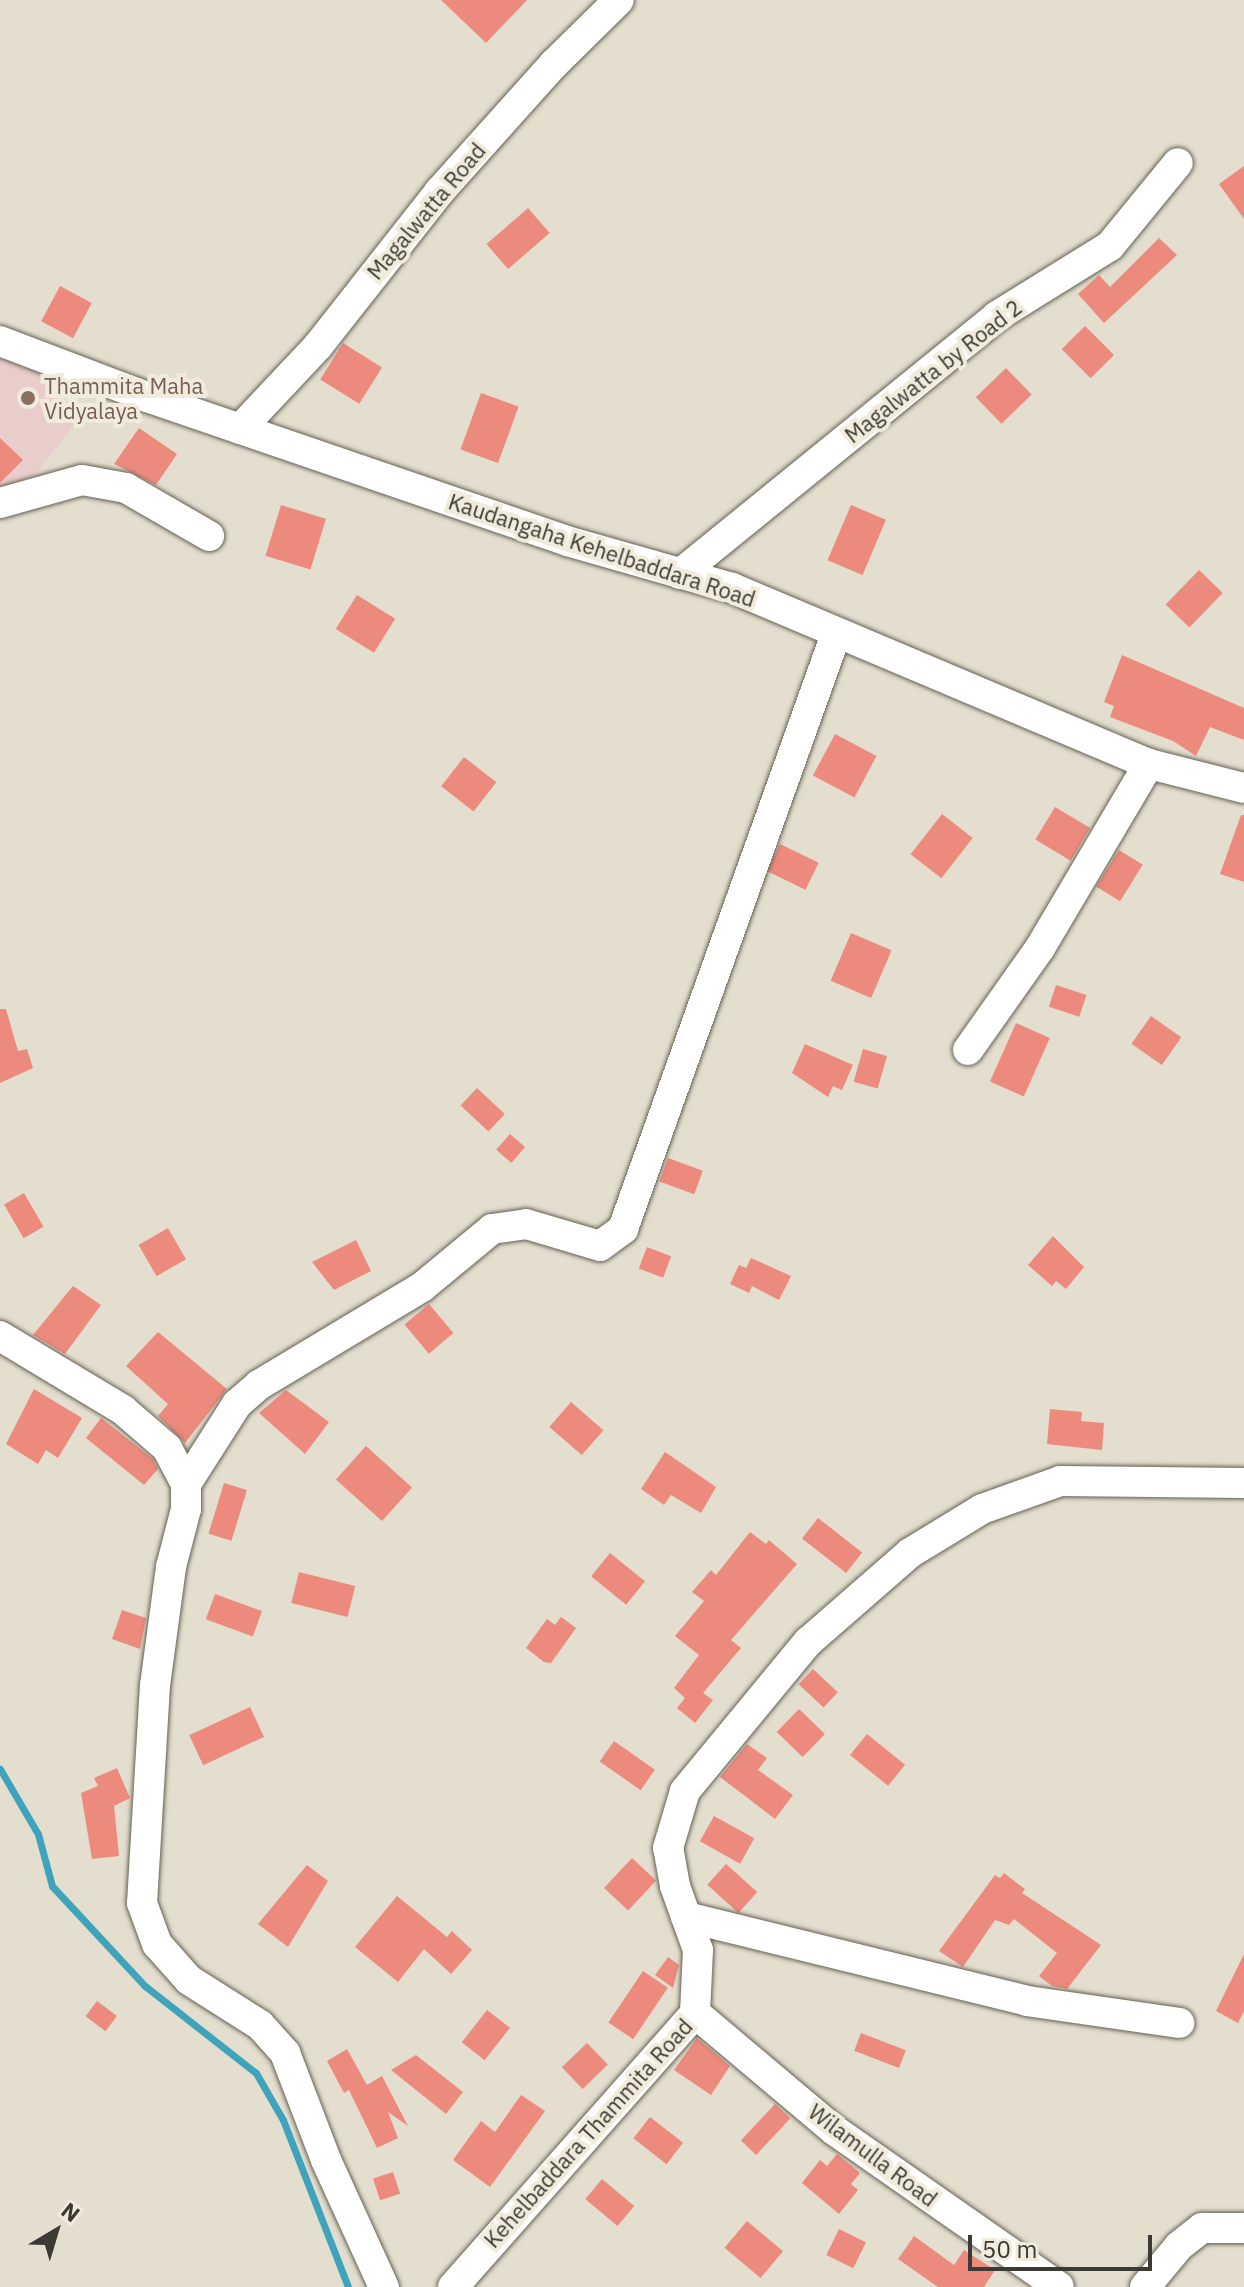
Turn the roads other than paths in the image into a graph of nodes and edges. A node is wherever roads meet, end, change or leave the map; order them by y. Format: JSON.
{"nodes":[{"id":1,"x":619,"y":0,"type":"edge"},
{"id":2,"x":1178,"y":163,"type":"dead end"},
{"id":3,"x":0,"y":341,"type":"edge"},
{"id":4,"x":240,"y":429,"type":"junction"},
{"id":5,"x":0,"y":503,"type":"edge"},
{"id":6,"x":209,"y":536,"type":"dead end"},
{"id":7,"x":680,"y":574,"type":"junction"},
{"id":8,"x":836,"y":634,"type":"junction"},
{"id":9,"x":1149,"y":764,"type":"junction"},
{"id":10,"x":1244,"y":788,"type":"edge"},
{"id":11,"x":968,"y":1050,"type":"dead end"},
{"id":12,"x":0,"y":1336,"type":"edge"},
{"id":13,"x":1244,"y":1483,"type":"edge"},
{"id":14,"x":186,"y":1484,"type":"junction"},
{"id":15,"x":686,"y":1917,"type":"junction"},
{"id":16,"x":695,"y":2013,"type":"junction"},
{"id":17,"x":1179,"y":2023,"type":"dead end"},
{"id":18,"x":1244,"y":2228,"type":"edge"},
{"id":19,"x":384,"y":2287,"type":"edge"},
{"id":20,"x":453,"y":2287,"type":"edge"},
{"id":21,"x":1059,"y":2287,"type":"edge"},
{"id":22,"x":1145,"y":2287,"type":"edge"}],
"edges":[{"from":1,"to":4,"type":"street","name":"Magalwatta Road"},
{"from":2,"to":7,"type":"street","name":"Magalwatta by Road 2"},
{"from":3,"to":4,"type":"street","name":"Kaudangaha Kehelbaddara Road"},
{"from":4,"to":7,"type":"street","name":"Kaudangaha Kehelbaddara Road"},
{"from":5,"to":6,"type":"street"},
{"from":7,"to":8,"type":"street","name":"Kaudangaha Kehelbaddara Road"},
{"from":8,"to":9,"type":"street","name":"Kaudangaha Kehelbaddara Road"},
{"from":8,"to":14,"type":"street"},
{"from":9,"to":10,"type":"street","name":"Kaudangaha Kehelbaddara Road"},
{"from":9,"to":11,"type":"street"},
{"from":12,"to":14,"type":"street"},
{"from":13,"to":15,"type":"street","name":"Kehelbaddara Thammita Road"},
{"from":14,"to":19,"type":"street"},
{"from":15,"to":16,"type":"street","name":"Kehelbaddara Thammita Road"},
{"from":15,"to":17,"type":"street"},
{"from":16,"to":20,"type":"street","name":"Kehelbaddara Thammita Road"},
{"from":16,"to":21,"type":"street","name":"Wilamulla Road"},
{"from":18,"to":22,"type":"street"}]}
